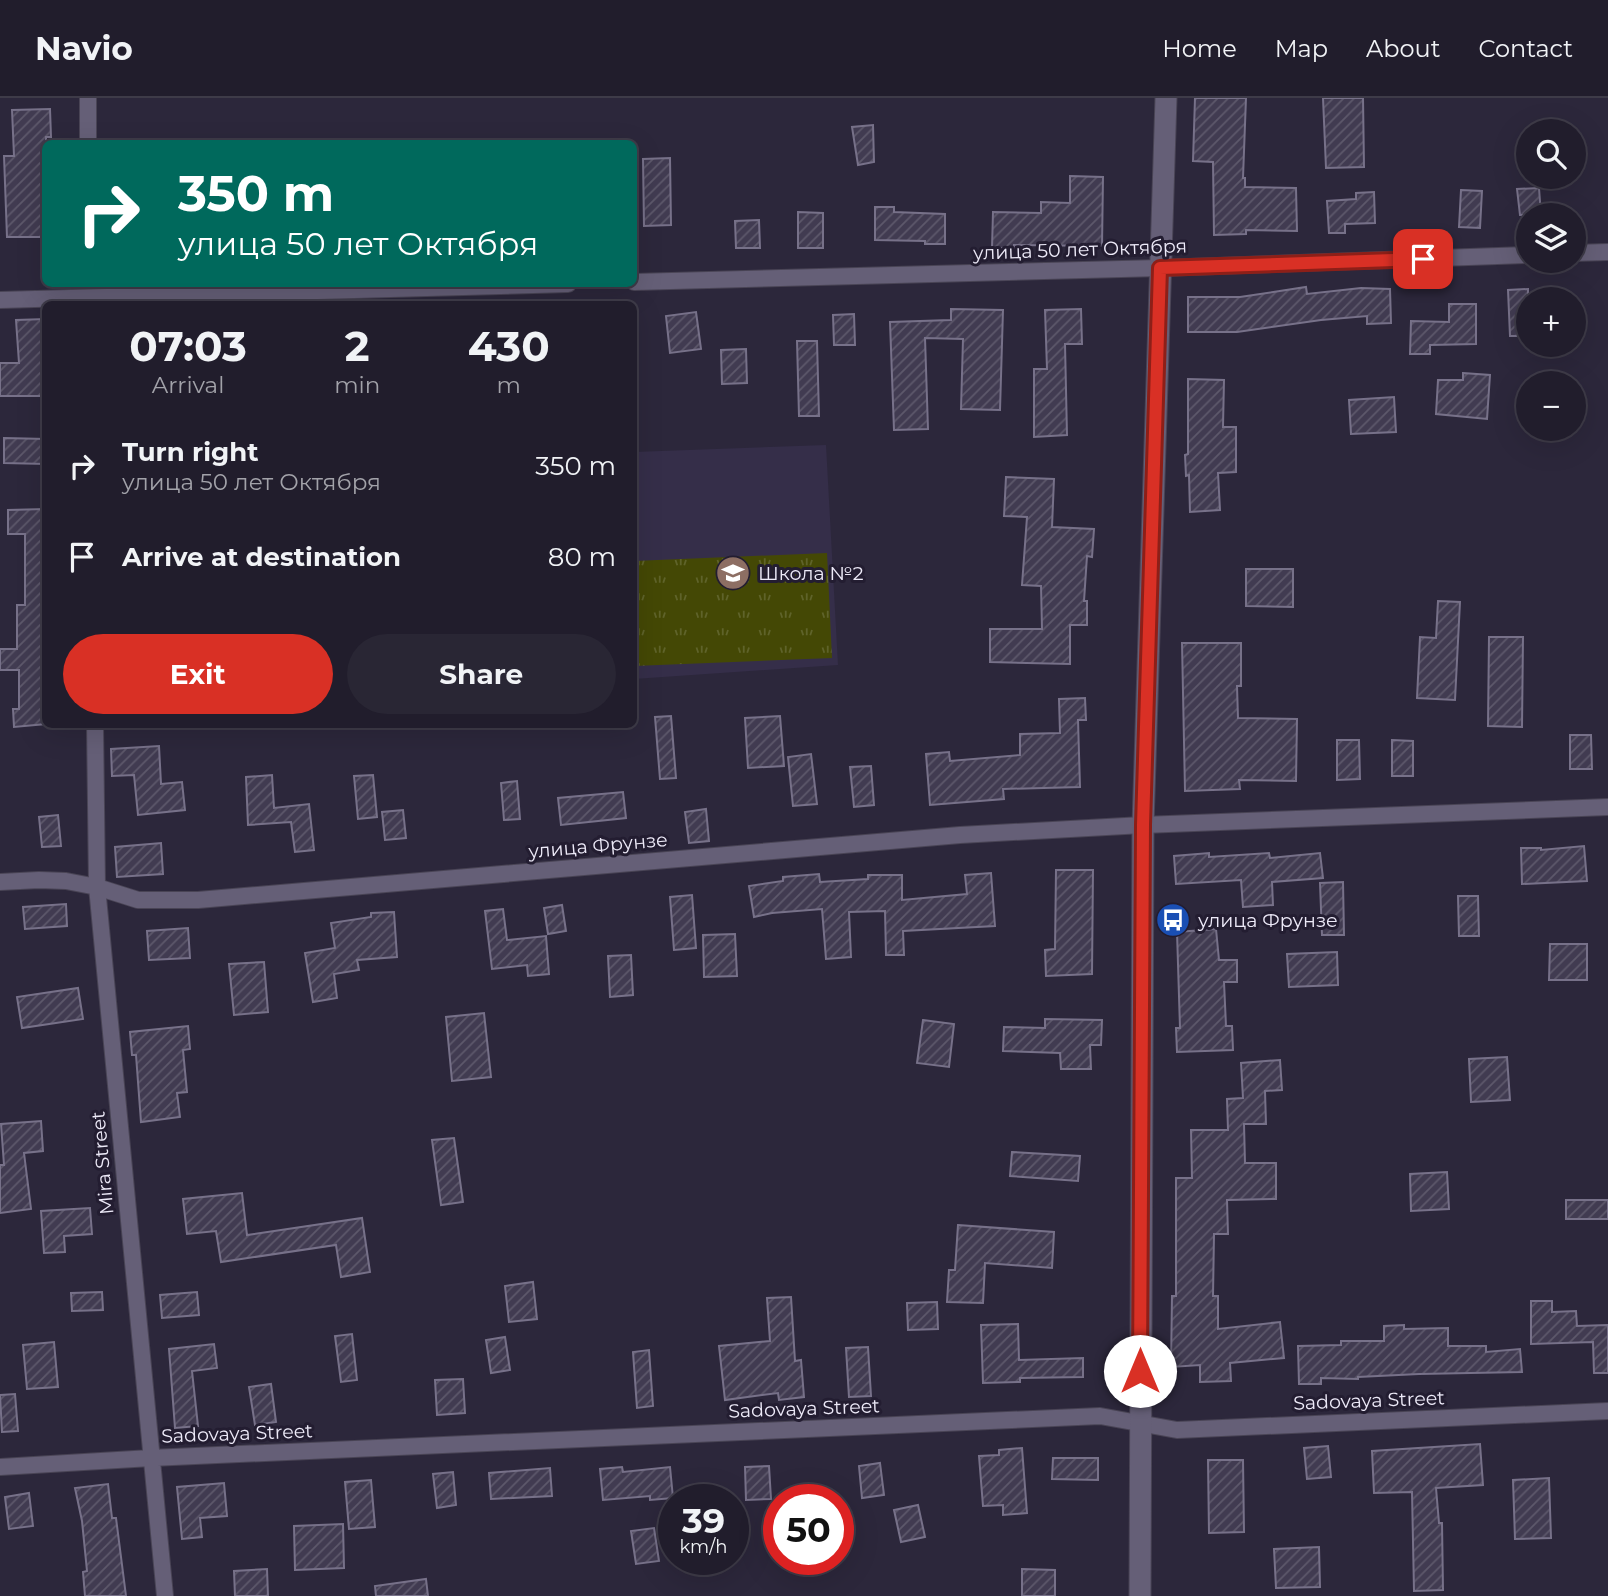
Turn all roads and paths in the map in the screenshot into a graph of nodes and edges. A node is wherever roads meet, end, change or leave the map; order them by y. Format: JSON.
{"nodes":[{"id":1,"x":88,"y":98,"type":"edge"},
{"id":2,"x":1166,"y":98,"type":"edge"},
{"id":3,"x":88,"y":140,"type":"edge"},
{"id":4,"x":1608,"y":252,"type":"edge"},
{"id":5,"x":1586,"y":253,"type":"edge"},
{"id":6,"x":1516,"y":255,"type":"edge"},
{"id":7,"x":1160,"y":268,"type":"junction"},
{"id":8,"x":637,"y":282,"type":"edge"},
{"id":9,"x":437,"y":287,"type":"edge"},
{"id":10,"x":89,"y":295,"type":"edge"},
{"id":11,"x":0,"y":300,"type":"edge"},
{"id":12,"x":95,"y":728,"type":"edge"},
{"id":13,"x":1608,"y":807,"type":"edge"},
{"id":14,"x":1143,"y":825,"type":"junction"},
{"id":15,"x":0,"y":883,"type":"edge"},
{"id":16,"x":97,"y":887,"type":"junction"},
{"id":17,"x":1608,"y":1411,"type":"edge"},
{"id":18,"x":1140,"y":1424,"type":"junction"},
{"id":19,"x":151,"y":1458,"type":"junction"},
{"id":20,"x":0,"y":1467,"type":"edge"},
{"id":21,"x":165,"y":1596,"type":"edge"},
{"id":22,"x":1140,"y":1596,"type":"edge"}],
"edges":[{"from":1,"to":3,"type":"street"},
{"from":2,"to":7,"type":"main road"},
{"from":4,"to":5,"type":"street"},
{"from":6,"to":7,"type":"street","name":"улица 50 лет Октября"},
{"from":7,"to":8,"type":"street","name":"улица 50 лет Октября"},
{"from":7,"to":14,"type":"main road"},
{"from":9,"to":10,"type":"street"},
{"from":10,"to":11,"type":"street"},
{"from":12,"to":16,"type":"street","name":"Mira Street"},
{"from":13,"to":14,"type":"street","name":"улица Фрунзе"},
{"from":14,"to":16,"type":"street","name":"улица Фрунзе"},
{"from":14,"to":18,"type":"main road"},
{"from":15,"to":16,"type":"street","name":"улица Фрунзе"},
{"from":16,"to":19,"type":"street","name":"Mira Street"},
{"from":17,"to":18,"type":"street","name":"Sadovaya Street"},
{"from":18,"to":19,"type":"street","name":"Sadovaya Street"},
{"from":18,"to":22,"type":"main road"},
{"from":19,"to":20,"type":"street","name":"Sadovaya Street"},
{"from":19,"to":21,"type":"street","name":"Mira Street"}]}
